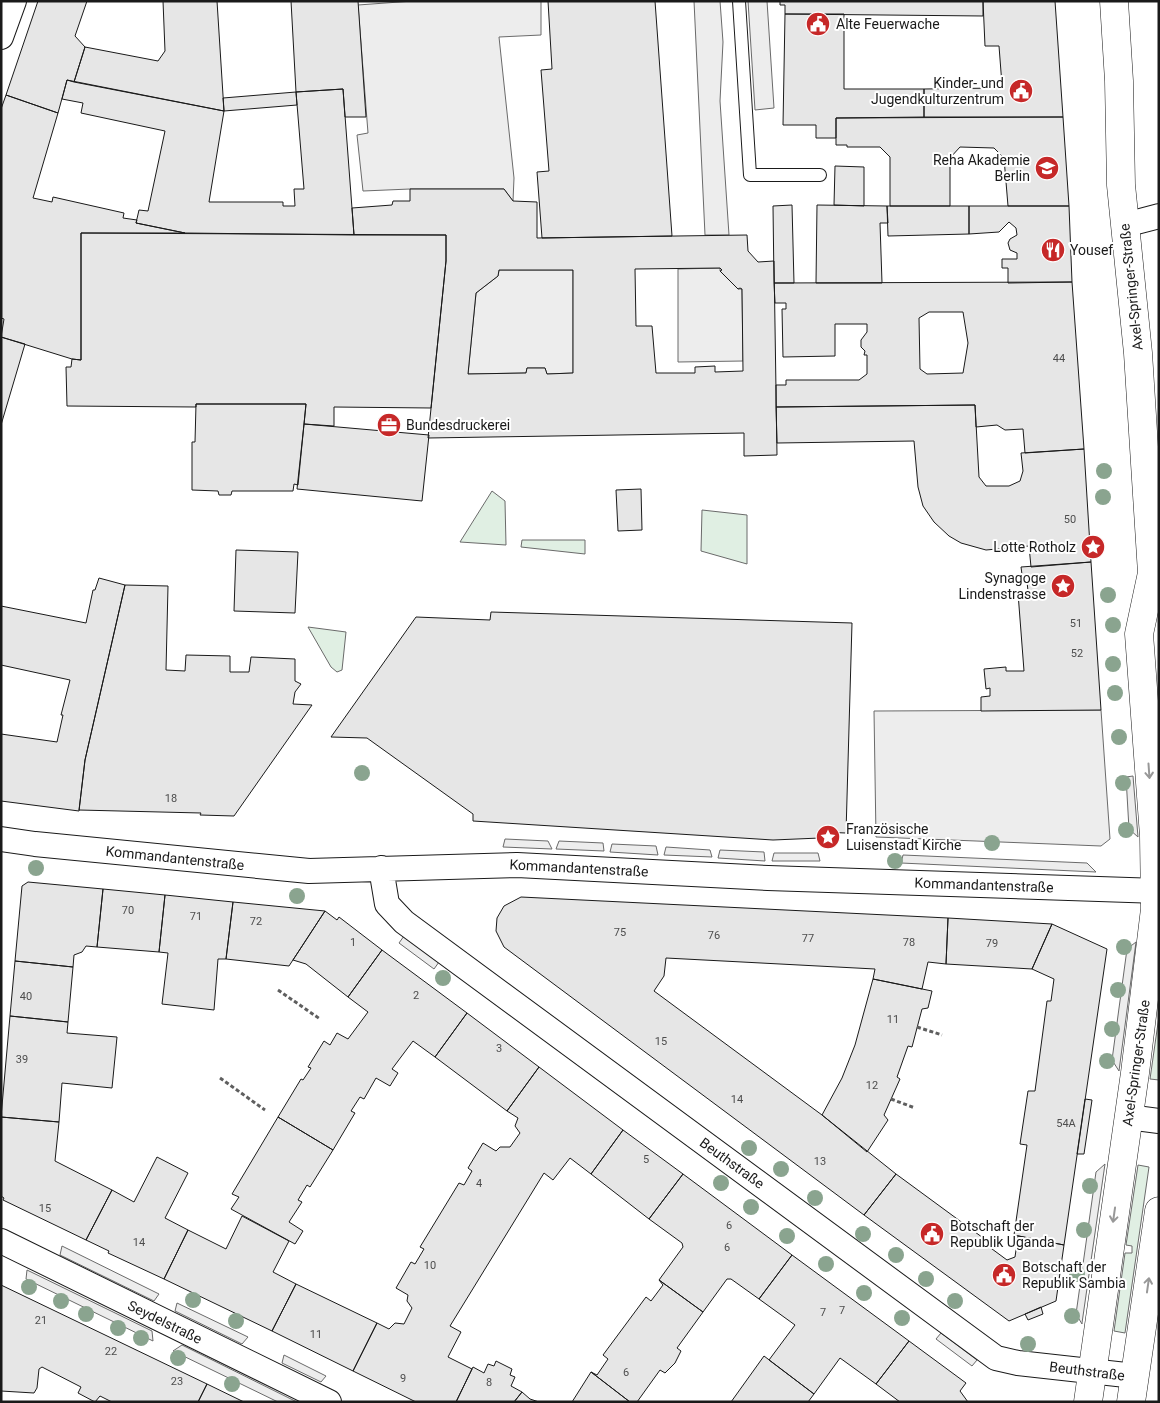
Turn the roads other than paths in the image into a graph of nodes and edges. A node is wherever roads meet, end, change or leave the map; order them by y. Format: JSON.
{"nodes":[{"id":1,"x":14,"y":1,"type":"edge"},
{"id":2,"x":739,"y":1,"type":"edge"},
{"id":3,"x":1114,"y":1,"type":"edge"},
{"id":4,"x":1,"y":37,"type":"edge"},
{"id":5,"x":820,"y":174,"type":"dead end"},
{"id":6,"x":1159,"y":216,"type":"edge"},
{"id":7,"x":1125,"y":225,"type":"junction"},
{"id":8,"x":1155,"y":580,"type":"edge"},
{"id":9,"x":1151,"y":675,"type":"edge"},
{"id":10,"x":1,"y":839,"type":"edge"},
{"id":11,"x":381,"y":868,"type":"junction"},
{"id":12,"x":1157,"y":890,"type":"edge"},
{"id":13,"x":1128,"y":1118,"type":"junction"},
{"id":14,"x":1159,"y":1122,"type":"edge"},
{"id":15,"x":1159,"y":1211,"type":"edge"},
{"id":16,"x":1,"y":1242,"type":"edge"},
{"id":17,"x":1092,"y":1371,"type":"junction"},
{"id":18,"x":1133,"y":1389,"type":"edge"},
{"id":19,"x":329,"y":1402,"type":"edge"},
{"id":20,"x":1088,"y":1402,"type":"edge"}],
"edges":[{"from":1,"to":4,"type":"street"},
{"from":2,"to":5,"type":"lane"},
{"from":3,"to":7,"type":"main road","name":"Axel-Springer-Straße"},
{"from":6,"to":7,"type":"street"},
{"from":7,"to":8,"type":"main road","name":"Axel-Springer-Straße"},
{"from":8,"to":9,"type":"main road","name":"Axel-Springer-Straße"},
{"from":9,"to":12,"type":"main road","name":"Axel-Springer-Straße","one_way":true},
{"from":10,"to":11,"type":"street","name":"Kommandantenstraße"},
{"from":11,"to":12,"type":"street","name":"Kommandantenstraße"},
{"from":11,"to":17,"type":"street","name":"Beuthstraße"},
{"from":12,"to":13,"type":"main road","name":"Axel-Springer-Straße"},
{"from":13,"to":14,"type":"street"},
{"from":13,"to":17,"type":"main road","name":"Axel-Springer-Straße","one_way":true},
{"from":18,"to":15,"type":"main road","one_way":true},
{"from":16,"to":19,"type":"street","name":"Seydelstraße"},
{"from":17,"to":18,"type":"street","name":"Beuthstraße"},
{"from":17,"to":20,"type":"main road","name":"Axel-Springer-Straße"}]}
